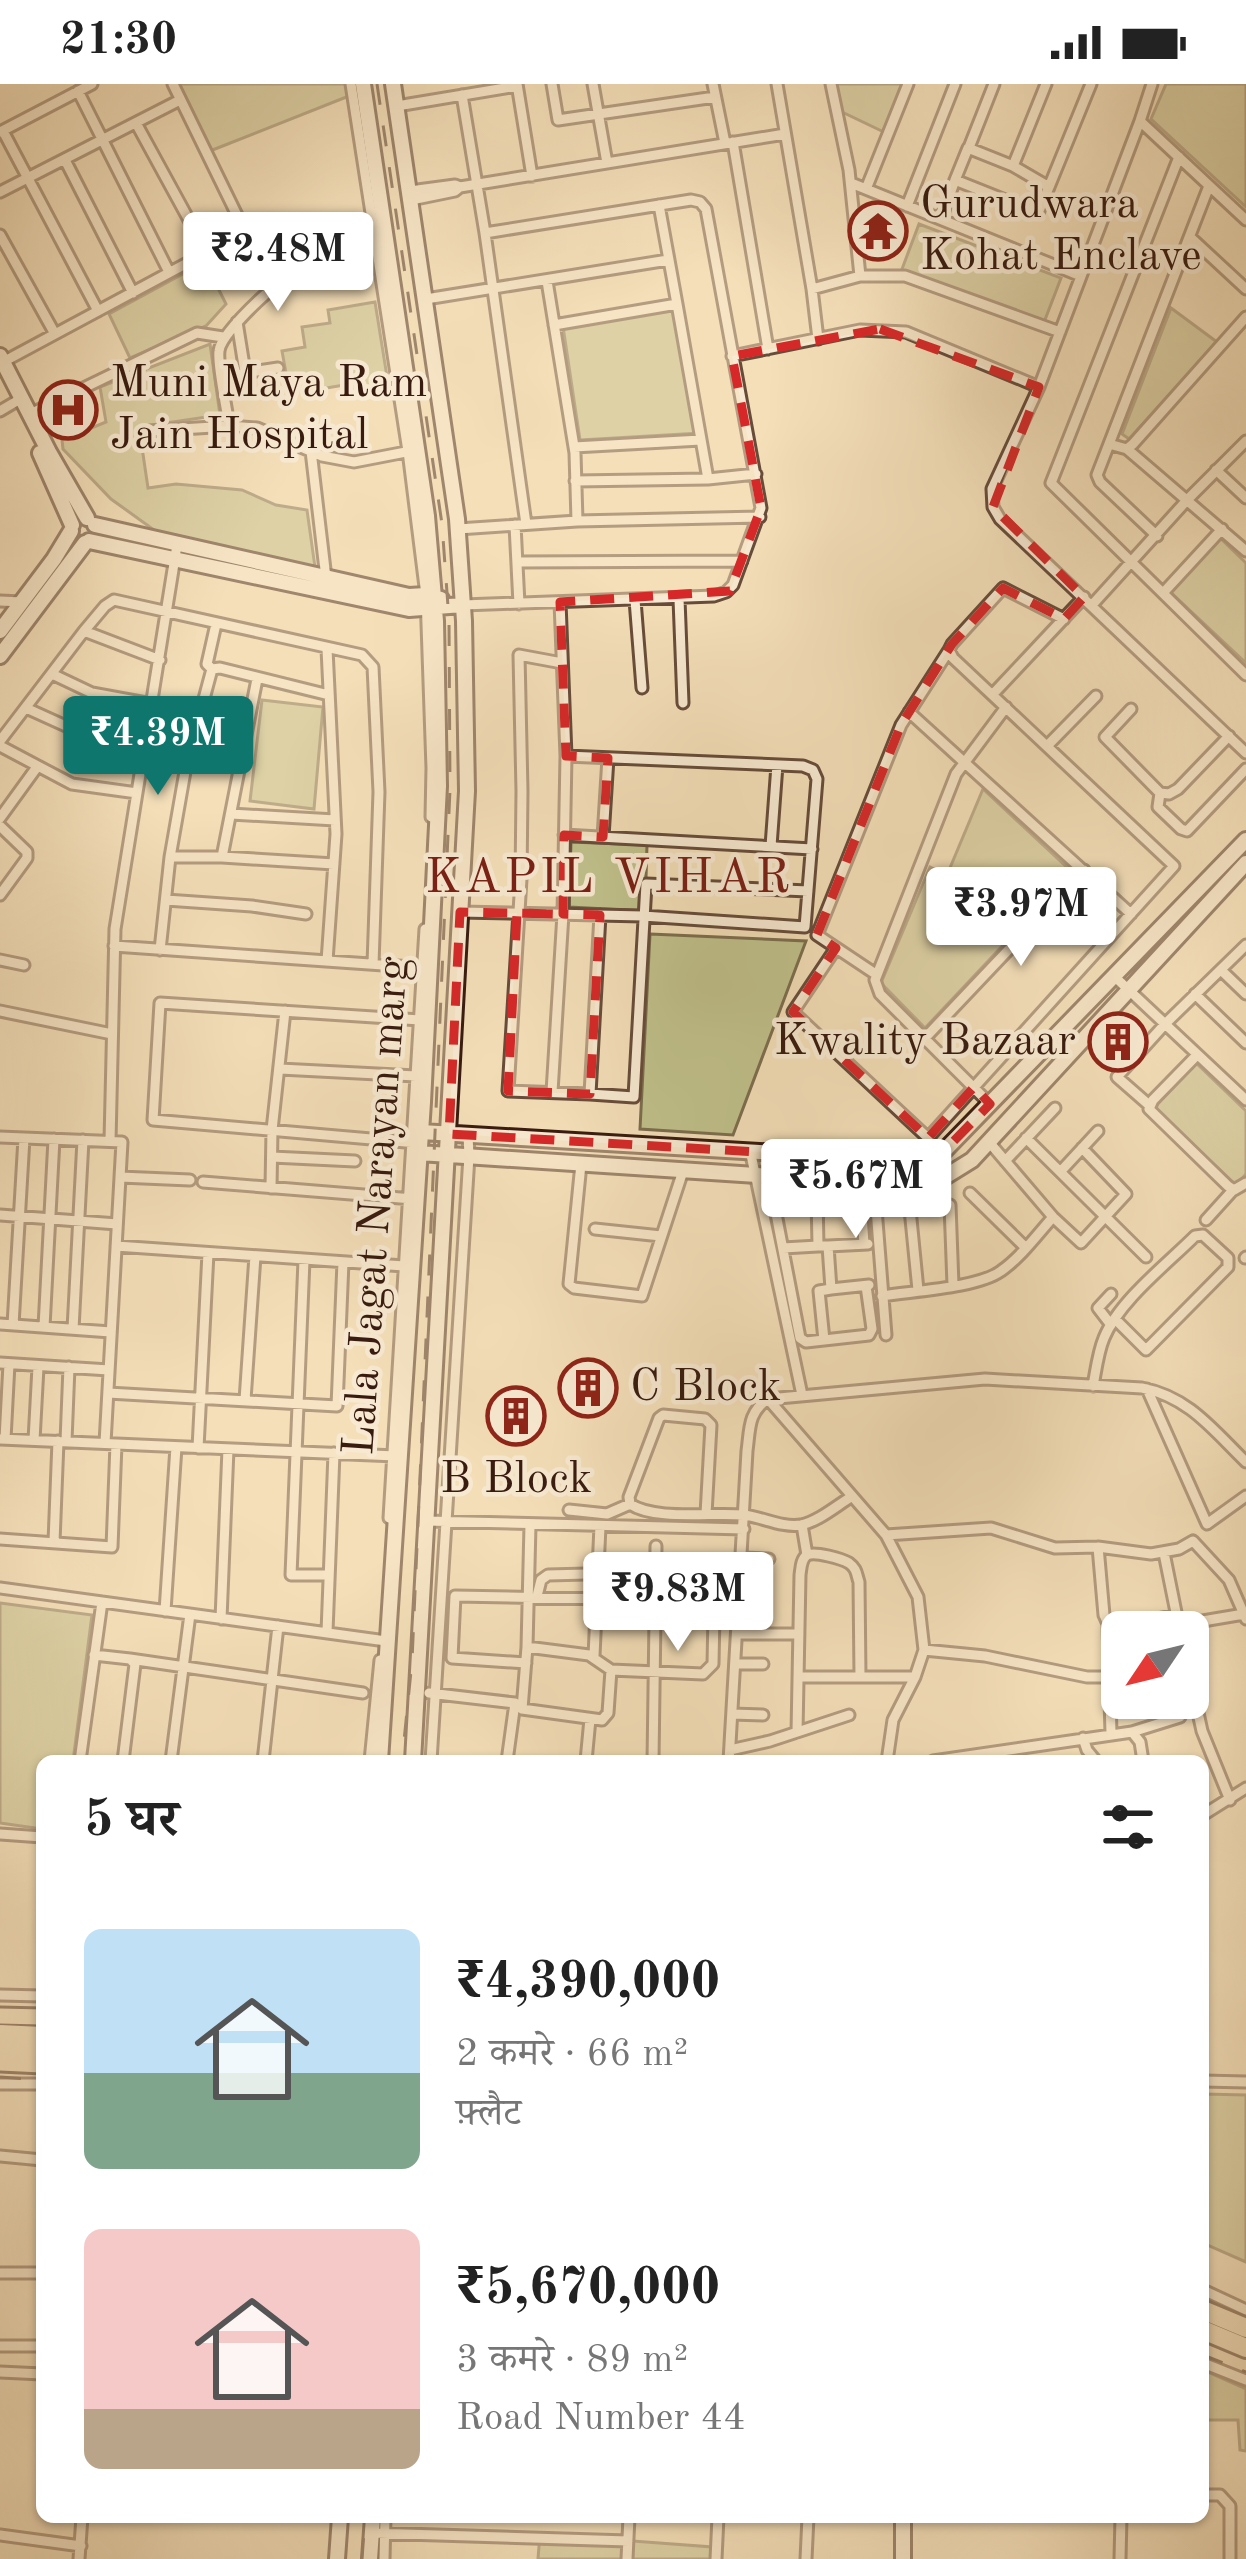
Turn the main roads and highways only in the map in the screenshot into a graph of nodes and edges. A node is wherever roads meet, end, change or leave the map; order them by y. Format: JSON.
{"nodes":[{"id":1,"x":363,"y":84,"type":"edge"},
{"id":2,"x":393,"y":84,"type":"edge"},
{"id":3,"x":1,"y":365,"type":"edge"},
{"id":4,"x":12,"y":404,"type":"edge"},
{"id":5,"x":91,"y":521,"type":"junction"},
{"id":6,"x":71,"y":528,"type":"junction"},
{"id":7,"x":87,"y":542,"type":"junction"},
{"id":8,"x":176,"y":552,"type":"junction"},
{"id":9,"x":430,"y":602,"type":"junction"},
{"id":10,"x":463,"y":605,"type":"junction"},
{"id":11,"x":0,"y":632,"type":"edge"},
{"id":12,"x":0,"y":656,"type":"edge"},
{"id":13,"x":1246,"y":840,"type":"edge"},
{"id":14,"x":1246,"y":863,"type":"edge"},
{"id":15,"x":449,"y":1134,"type":"junction"},
{"id":16,"x":418,"y":1143,"type":"junction"},
{"id":17,"x":448,"y":1154,"type":"junction"},
{"id":18,"x":380,"y":1755,"type":"edge"},
{"id":19,"x":413,"y":1755,"type":"edge"},
{"id":20,"x":0,"y":2016,"type":"edge"},
{"id":21,"x":36,"y":2018,"type":"edge"},
{"id":22,"x":0,"y":2034,"type":"edge"},
{"id":23,"x":36,"y":2036,"type":"edge"},
{"id":24,"x":0,"y":2050,"type":"edge"},
{"id":25,"x":36,"y":2052,"type":"edge"},
{"id":26,"x":0,"y":2063,"type":"edge"},
{"id":27,"x":36,"y":2065,"type":"edge"},
{"id":28,"x":1209,"y":2313,"type":"edge"},
{"id":29,"x":1246,"y":2328,"type":"edge"},
{"id":30,"x":1209,"y":2333,"type":"edge"},
{"id":31,"x":1246,"y":2348,"type":"edge"},
{"id":32,"x":340,"y":2523,"type":"edge"},
{"id":33,"x":903,"y":2523,"type":"edge"},
{"id":34,"x":376,"y":2528,"type":"edge"},
{"id":35,"x":338,"y":2559,"type":"edge"},
{"id":36,"x":370,"y":2559,"type":"edge"},
{"id":37,"x":903,"y":2559,"type":"edge"}],
"edges":[{"from":1,"to":9,"type":"main road","name":"Lala Jagat Narayan marg"},
{"from":2,"to":10,"type":"main road","name":"Lala Jagat Narayan marg"},
{"from":3,"to":4,"type":"main road"},
{"from":4,"to":5,"type":"main road"},
{"from":4,"to":6,"type":"main road"},
{"from":5,"to":6,"type":"main road"},
{"from":5,"to":7,"type":"main road"},
{"from":5,"to":8,"type":"main road"},
{"from":6,"to":7,"type":"main road"},
{"from":6,"to":11,"type":"main road"},
{"from":7,"to":8,"type":"main road"},
{"from":7,"to":12,"type":"main road"},
{"from":8,"to":9,"type":"main road"},
{"from":8,"to":9,"type":"main road"},
{"from":9,"to":10,"type":"main road"},
{"from":9,"to":16,"type":"main road","name":"Lala Jagat Narayan marg"},
{"from":10,"to":15,"type":"main road","name":"Lala Jagat Narayan marg"},
{"from":13,"to":15,"type":"main road"},
{"from":14,"to":17,"type":"main road"},
{"from":15,"to":16,"type":"main road"},
{"from":15,"to":17,"type":"main road","name":"Lala Jagat Narayan marg"},
{"from":16,"to":17,"type":"main road"},
{"from":16,"to":18,"type":"main road","name":"Lala Jagat Narayan marg"},
{"from":17,"to":19,"type":"main road","name":"Lala Jagat Narayan marg"},
{"from":20,"to":21,"type":"main road"},
{"from":22,"to":23,"type":"highway"},
{"from":24,"to":25,"type":"highway"},
{"from":26,"to":27,"type":"main road"},
{"from":28,"to":29,"type":"highway"},
{"from":30,"to":31,"type":"highway"},
{"from":32,"to":35,"type":"main road"},
{"from":33,"to":37,"type":"main road"},
{"from":34,"to":36,"type":"main road"}]}
